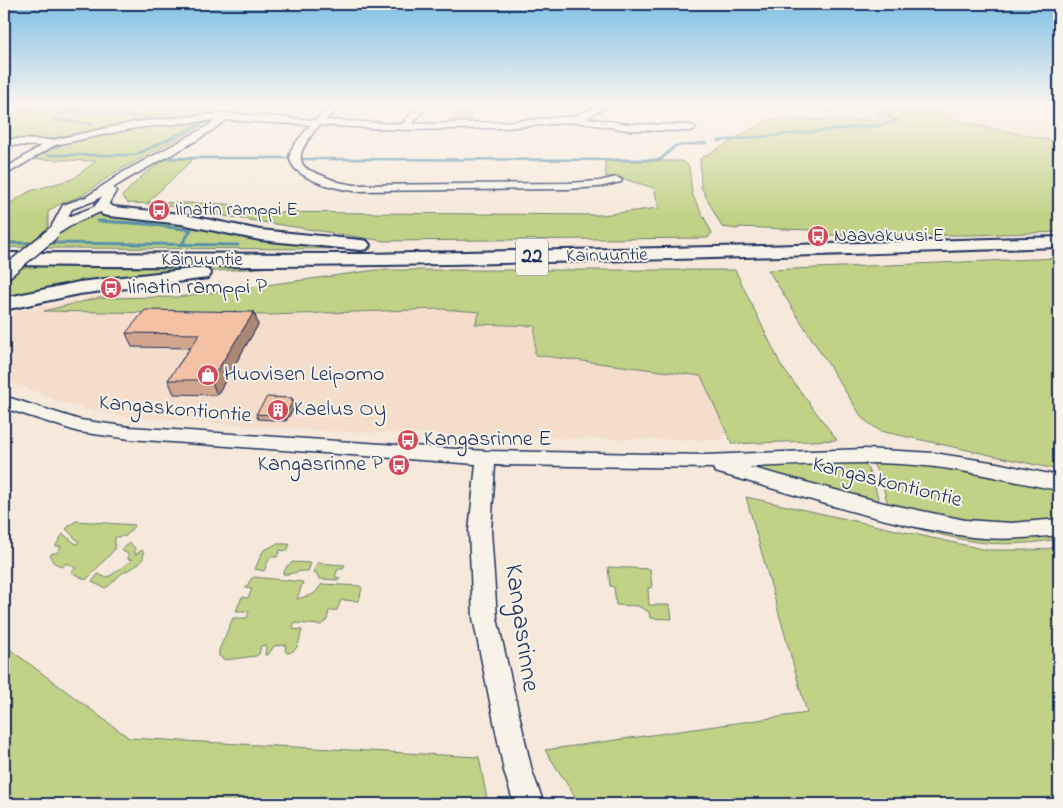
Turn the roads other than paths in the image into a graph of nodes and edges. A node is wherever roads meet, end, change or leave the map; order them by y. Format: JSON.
{"nodes":[{"id":1,"x":49,"y":144,"type":"edge"},
{"id":2,"x":183,"y":144,"type":"edge"},
{"id":3,"x":301,"y":144,"type":"edge"},
{"id":4,"x":4,"y":173,"type":"edge"},
{"id":5,"x":118,"y":180,"type":"junction"},
{"id":6,"x":617,"y":180,"type":"dead end"},
{"id":7,"x":83,"y":202,"type":"junction"},
{"id":8,"x":103,"y":205,"type":"junction"},
{"id":9,"x":54,"y":232,"type":"junction"},
{"id":10,"x":1059,"y":236,"type":"edge"},
{"id":11,"x":1059,"y":242,"type":"edge"},
{"id":12,"x":4,"y":252,"type":"edge"},
{"id":13,"x":448,"y":255,"type":"junction"},
{"id":14,"x":4,"y":258,"type":"edge"},
{"id":15,"x":4,"y":274,"type":"edge"},
{"id":16,"x":4,"y":304,"type":"edge"},
{"id":17,"x":4,"y":402,"type":"edge"},
{"id":18,"x":486,"y":458,"type":"junction"},
{"id":19,"x":705,"y":462,"type":"junction"},
{"id":20,"x":1059,"y":483,"type":"edge"},
{"id":21,"x":1059,"y":527,"type":"edge"},
{"id":22,"x":529,"y":804,"type":"edge"}],
"edges":[{"from":1,"to":4,"type":"street"},
{"from":2,"to":5,"type":"street"},
{"from":3,"to":6,"type":"street"},
{"from":5,"to":7,"type":"street"},
{"from":5,"to":8,"type":"street"},
{"from":7,"to":8,"type":"street"},
{"from":7,"to":9,"type":"street"},
{"from":8,"to":9,"type":"street"},
{"from":8,"to":13,"type":"highway"},
{"from":9,"to":15,"type":"street","bridge":true},
{"from":10,"to":13,"type":"highway","name":"Kainuuntie","number":"22"},
{"from":11,"to":13,"type":"highway","name":"Kainuuntie","number":"22"},
{"from":12,"to":13,"type":"highway","name":"Kainuuntie","number":"22"},
{"from":13,"to":14,"type":"highway","name":"Kainuuntie","number":"22"},
{"from":13,"to":16,"type":"highway"},
{"from":17,"to":18,"type":"street","name":"Kangaskontiontie"},
{"from":18,"to":19,"type":"street","name":"Kangaskontiontie"},
{"from":18,"to":22,"type":"street","name":"Kangasrinne"},
{"from":19,"to":20,"type":"street","name":"Kangaskontiontie"},
{"from":19,"to":21,"type":"street","name":"Kangaskontiontie"}]}
